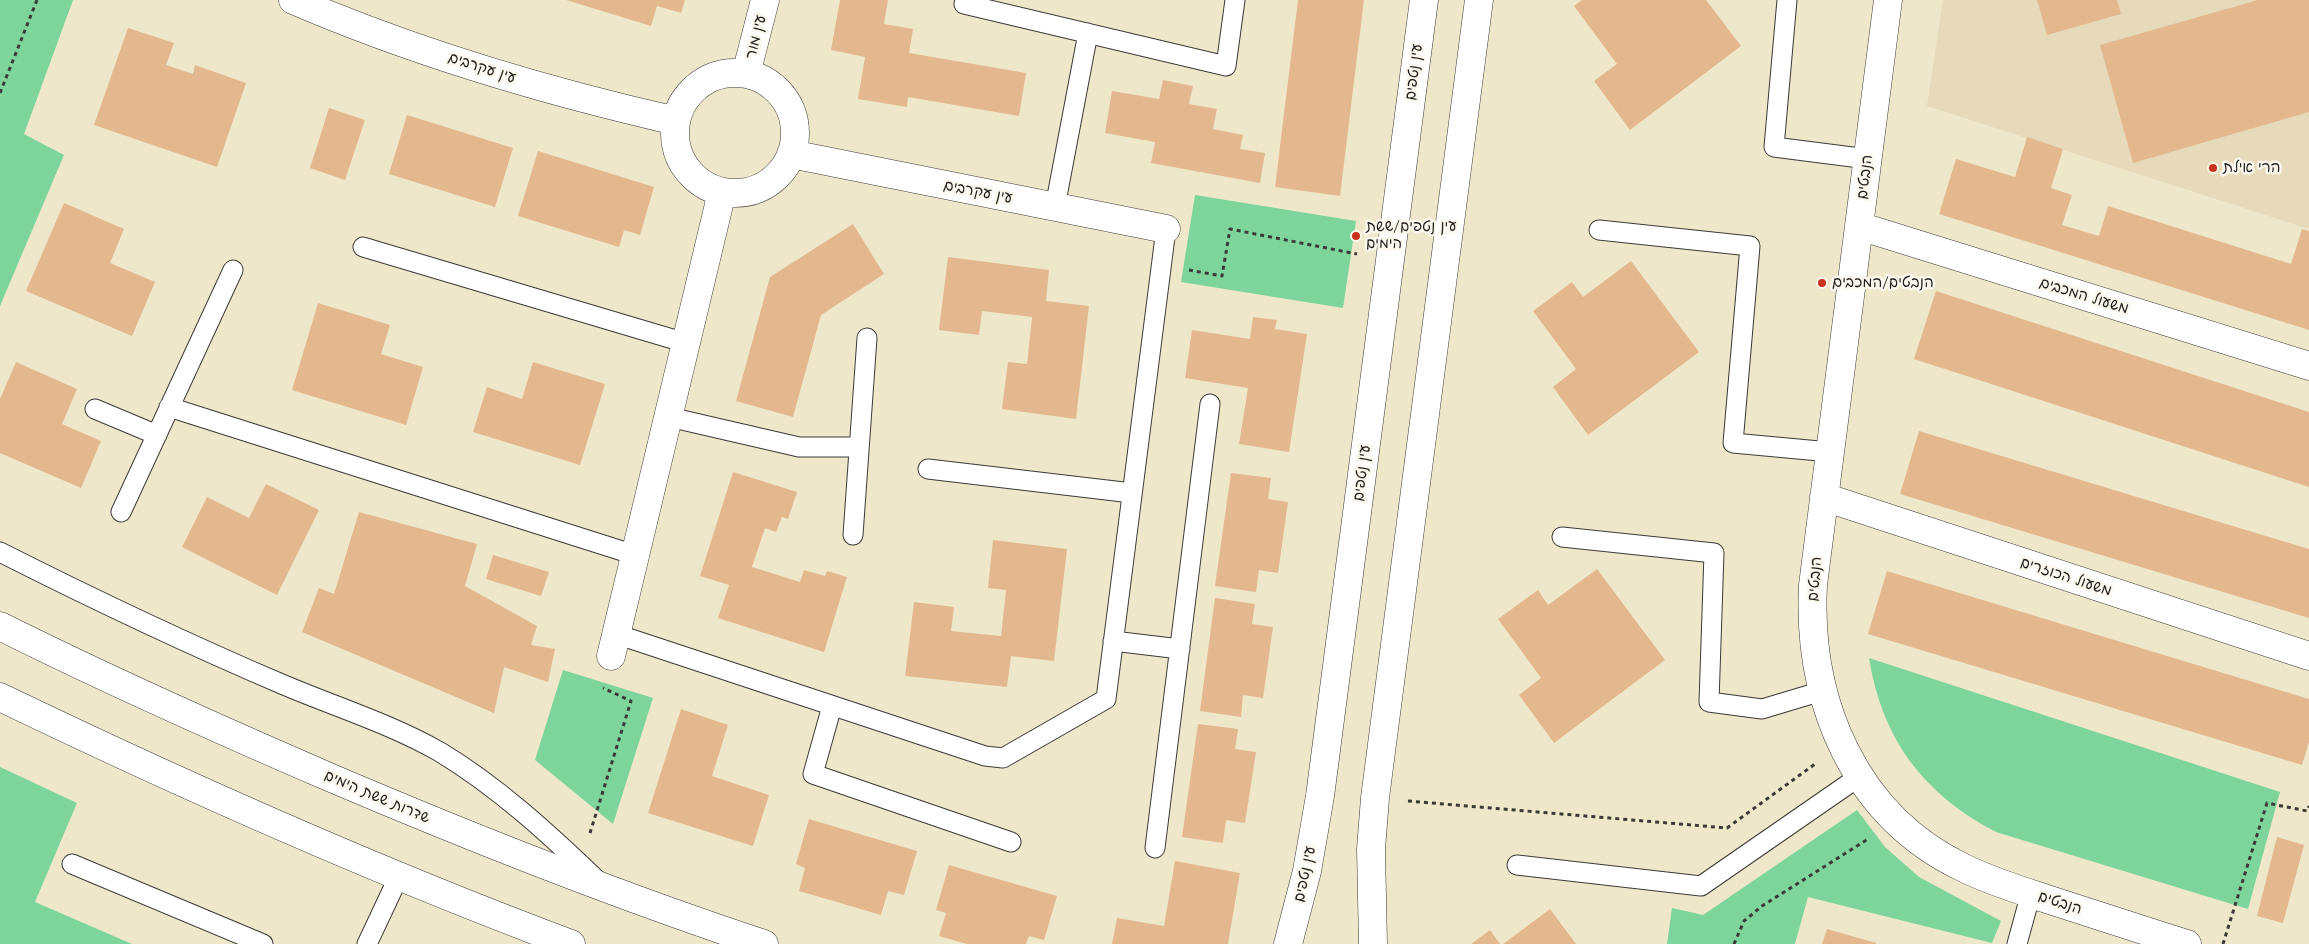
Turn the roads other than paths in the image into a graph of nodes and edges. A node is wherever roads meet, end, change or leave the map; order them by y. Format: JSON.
{"nodes":[{"id":1,"x":293,"y":0,"type":"edge"},
{"id":2,"x":765,"y":0,"type":"edge"},
{"id":3,"x":1235,"y":0,"type":"edge"},
{"id":4,"x":1424,"y":0,"type":"edge"},
{"id":5,"x":1479,"y":0,"type":"edge"},
{"id":6,"x":1787,"y":0,"type":"edge"},
{"id":7,"x":1888,"y":0,"type":"edge"},
{"id":8,"x":964,"y":4,"type":"dead end"},
{"id":9,"x":323,"y":6,"type":"edge"},
{"id":10,"x":1088,"y":34,"type":"junction"},
{"id":11,"x":746,"y":74,"type":"junction"},
{"id":12,"x":676,"y":121,"type":"junction"},
{"id":13,"x":791,"y":154,"type":"junction"},
{"id":14,"x":1868,"y":160,"type":"junction"},
{"id":15,"x":722,"y":192,"type":"junction"},
{"id":16,"x":1055,"y":207,"type":"junction"},
{"id":17,"x":1859,"y":226,"type":"junction"},
{"id":18,"x":1166,"y":229,"type":"joint"},
{"id":19,"x":1599,"y":230,"type":"dead end"},
{"id":20,"x":362,"y":247,"type":"dead end"},
{"id":21,"x":233,"y":270,"type":"dead end"},
{"id":22,"x":867,"y":338,"type":"dead end"},
{"id":23,"x":686,"y":343,"type":"junction"},
{"id":24,"x":2309,"y":366,"type":"edge"},
{"id":25,"x":1210,"y":404,"type":"dead end"},
{"id":26,"x":169,"y":407,"type":"junction"},
{"id":27,"x":95,"y":409,"type":"dead end"},
{"id":28,"x":669,"y":417,"type":"junction"},
{"id":29,"x":156,"y":435,"type":"junction"},
{"id":30,"x":860,"y":448,"type":"junction"},
{"id":31,"x":1830,"y":452,"type":"junction"},
{"id":32,"x":928,"y":469,"type":"dead end"},
{"id":33,"x":1132,"y":493,"type":"junction"},
{"id":34,"x":1824,"y":497,"type":"junction"},
{"id":35,"x":121,"y":512,"type":"dead end"},
{"id":36,"x":853,"y":535,"type":"dead end"},
{"id":37,"x":1562,"y":537,"type":"dead end"},
{"id":38,"x":0,"y":552,"type":"edge"},
{"id":39,"x":635,"y":555,"type":"junction"},
{"id":40,"x":0,"y":626,"type":"edge"},
{"id":41,"x":1113,"y":641,"type":"junction"},
{"id":42,"x":614,"y":645,"type":"joint"},
{"id":43,"x":1180,"y":649,"type":"junction"},
{"id":44,"x":2309,"y":656,"type":"edge"},
{"id":45,"x":1822,"y":692,"type":"junction"},
{"id":46,"x":0,"y":697,"type":"edge"},
{"id":47,"x":832,"y":706,"type":"junction"},
{"id":48,"x":1860,"y":776,"type":"junction"},
{"id":49,"x":1011,"y":842,"type":"dead end"},
{"id":50,"x":1155,"y":848,"type":"dead end"},
{"id":51,"x":72,"y":864,"type":"dead end"},
{"id":52,"x":1517,"y":865,"type":"dead end"},
{"id":53,"x":399,"y":876,"type":"junction"},
{"id":54,"x":606,"y":888,"type":"junction"},
{"id":55,"x":2031,"y":893,"type":"junction"},
{"id":56,"x":263,"y":944,"type":"edge"},
{"id":57,"x":367,"y":944,"type":"edge"},
{"id":58,"x":571,"y":944,"type":"edge"},
{"id":59,"x":764,"y":944,"type":"edge"},
{"id":60,"x":1288,"y":944,"type":"edge"},
{"id":61,"x":1374,"y":944,"type":"edge"},
{"id":62,"x":2017,"y":944,"type":"edge"},
{"id":63,"x":2186,"y":944,"type":"edge"}],
"edges":[{"from":1,"to":9,"type":"street","name":"עין עקרבים"},
{"from":2,"to":11,"type":"street","name":"עין מור"},
{"from":3,"to":10,"type":"lane"},
{"from":4,"to":60,"type":"street","name":"עין נטפים"},
{"from":5,"to":61,"type":"street"},
{"from":6,"to":14,"type":"lane"},
{"from":7,"to":14,"type":"street","name":"הנבטים"},
{"from":8,"to":10,"type":"lane"},
{"from":9,"to":12,"type":"street","name":"עין עקרבים"},
{"from":10,"to":16,"type":"lane"},
{"from":11,"to":12,"type":"street"},
{"from":11,"to":13,"type":"street"},
{"from":12,"to":15,"type":"street"},
{"from":13,"to":15,"type":"street"},
{"from":13,"to":16,"type":"street","name":"עין עקרבים"},
{"from":14,"to":17,"type":"street","name":"הנבטים"},
{"from":15,"to":23,"type":"street"},
{"from":16,"to":18,"type":"street","name":"עין עקרבים"},
{"from":17,"to":24,"type":"street","name":"משעול המכבים"},
{"from":17,"to":31,"type":"street","name":"הנבטים"},
{"from":18,"to":33,"type":"lane"},
{"from":19,"to":31,"type":"lane"},
{"from":20,"to":23,"type":"lane"},
{"from":21,"to":26,"type":"lane"},
{"from":22,"to":30,"type":"lane"},
{"from":23,"to":28,"type":"street"},
{"from":25,"to":43,"type":"lane"},
{"from":26,"to":29,"type":"lane"},
{"from":26,"to":39,"type":"lane"},
{"from":27,"to":29,"type":"lane"},
{"from":28,"to":30,"type":"lane"},
{"from":28,"to":39,"type":"street"},
{"from":29,"to":35,"type":"lane"},
{"from":30,"to":36,"type":"lane"},
{"from":31,"to":34,"type":"street","name":"הנבטים"},
{"from":32,"to":33,"type":"lane"},
{"from":33,"to":41,"type":"lane"},
{"from":34,"to":44,"type":"street","name":"משעול הכוזרים"},
{"from":34,"to":45,"type":"street","name":"הנבטים"},
{"from":37,"to":45,"type":"lane"},
{"from":38,"to":54,"type":"lane"},
{"from":39,"to":42,"type":"street"},
{"from":40,"to":54,"type":"street","name":"שדרות ששת הימים"},
{"from":41,"to":43,"type":"lane"},
{"from":41,"to":47,"type":"lane"},
{"from":42,"to":47,"type":"lane"},
{"from":43,"to":50,"type":"lane"},
{"from":45,"to":48,"type":"street","name":"הנבטים"},
{"from":46,"to":53,"type":"street"},
{"from":47,"to":49,"type":"lane"},
{"from":48,"to":52,"type":"lane"},
{"from":48,"to":55,"type":"street","name":"הנבטים"},
{"from":51,"to":56,"type":"lane"},
{"from":53,"to":57,"type":"lane"},
{"from":53,"to":58,"type":"street"},
{"from":54,"to":59,"type":"street","name":"שדרות ששת הימים"},
{"from":55,"to":62,"type":"lane"},
{"from":55,"to":63,"type":"street","name":"הנבטים"}]}
